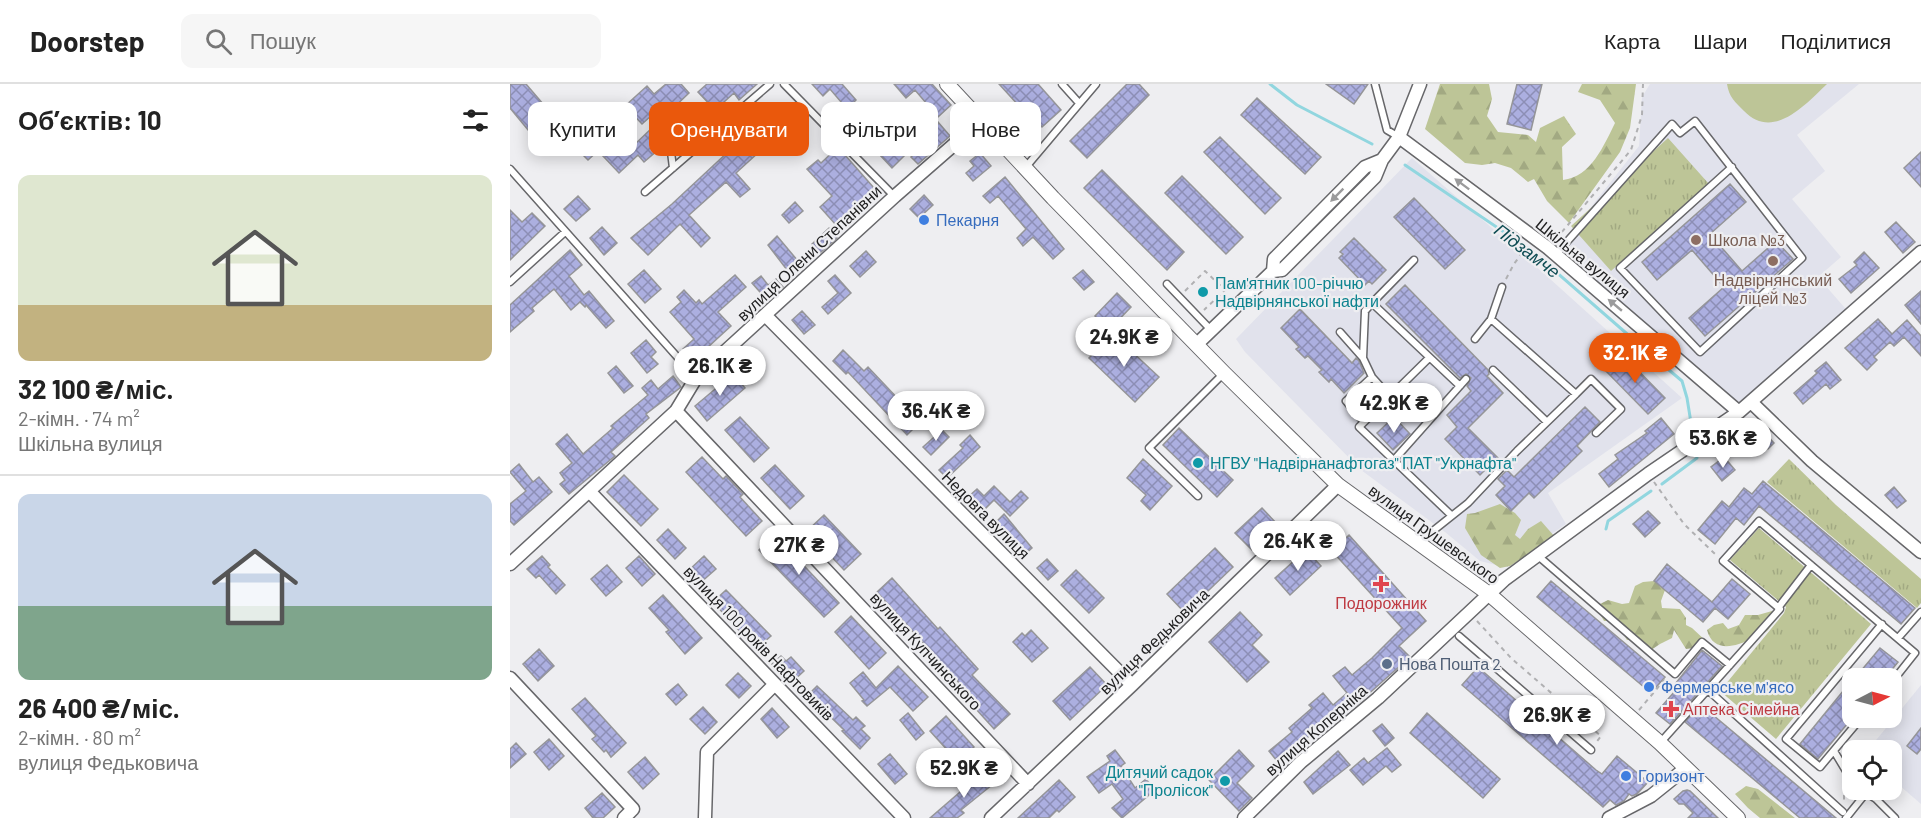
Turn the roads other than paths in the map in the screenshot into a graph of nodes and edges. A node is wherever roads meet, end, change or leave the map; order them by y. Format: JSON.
{"nodes":[{"id":1,"x":770,"y":84,"type":"edge"},
{"id":2,"x":784,"y":84,"type":"edge"},
{"id":3,"x":947,"y":84,"type":"edge"},
{"id":4,"x":1062,"y":84,"type":"edge"},
{"id":5,"x":1096,"y":84,"type":"edge"},
{"id":6,"x":1375,"y":84,"type":"edge"},
{"id":7,"x":1420,"y":84,"type":"edge"},
{"id":8,"x":750,"y":102,"type":"edge"},
{"id":9,"x":963,"y":102,"type":"edge"},
{"id":10,"x":1079,"y":103,"type":"junction"},
{"id":11,"x":1399,"y":138,"type":"junction"},
{"id":12,"x":950,"y":149,"type":"edge"},
{"id":13,"x":672,"y":156,"type":"edge"},
{"id":14,"x":688,"y":156,"type":"edge"},
{"id":15,"x":1013,"y":156,"type":"edge"},
{"id":16,"x":674,"y":168,"type":"junction"},
{"id":17,"x":1024,"y":168,"type":"junction"},
{"id":18,"x":1732,"y":168,"type":"junction"},
{"id":19,"x":511,"y":171,"type":"edge"},
{"id":20,"x":645,"y":192,"type":"dead end"},
{"id":21,"x":895,"y":196,"type":"junction"},
{"id":22,"x":565,"y":232,"type":"junction"},
{"id":23,"x":1551,"y":251,"type":"junction"},
{"id":24,"x":1921,"y":252,"type":"edge"},
{"id":25,"x":1414,"y":260,"type":"dead end"},
{"id":26,"x":510,"y":282,"type":"edge"},
{"id":27,"x":1167,"y":284,"type":"dead end"},
{"id":28,"x":1502,"y":286,"type":"road end"},
{"id":29,"x":1371,"y":303,"type":"junction"},
{"id":30,"x":766,"y":316,"type":"junction"},
{"id":31,"x":1491,"y":320,"type":"junction"},
{"id":32,"x":1212,"y":330,"type":"junction"},
{"id":33,"x":1340,"y":333,"type":"dead end"},
{"id":34,"x":1475,"y":339,"type":"dead end"},
{"id":35,"x":1364,"y":342,"type":"junction"},
{"id":36,"x":1197,"y":344,"type":"junction"},
{"id":37,"x":1356,"y":350,"type":"junction"},
{"id":38,"x":1363,"y":358,"type":"junction"},
{"id":39,"x":1429,"y":358,"type":"junction"},
{"id":40,"x":1494,"y":370,"type":"dead end"},
{"id":41,"x":1224,"y":373,"type":"junction"},
{"id":42,"x":1372,"y":377,"type":"junction"},
{"id":43,"x":696,"y":378,"type":"junction"},
{"id":44,"x":1466,"y":379,"type":"dead end"},
{"id":45,"x":1460,"y":386,"type":"junction"},
{"id":46,"x":1576,"y":394,"type":"junction"},
{"id":47,"x":1390,"y":397,"type":"junction"},
{"id":48,"x":1751,"y":402,"type":"junction"},
{"id":49,"x":676,"y":411,"type":"junction"},
{"id":50,"x":1739,"y":412,"type":"junction"},
{"id":51,"x":1364,"y":422,"type":"junction"},
{"id":52,"x":1547,"y":422,"type":"junction"},
{"id":53,"x":1596,"y":433,"type":"dead end"},
{"id":54,"x":1394,"y":460,"type":"junction"},
{"id":55,"x":1338,"y":485,"type":"junction"},
{"id":56,"x":589,"y":491,"type":"junction"},
{"id":57,"x":1198,"y":496,"type":"dead end"},
{"id":58,"x":1451,"y":515,"type":"junction"},
{"id":59,"x":1418,"y":542,"type":"junction"},
{"id":60,"x":1921,"y":552,"type":"edge"},
{"id":61,"x":1537,"y":554,"type":"junction"},
{"id":62,"x":510,"y":564,"type":"edge"},
{"id":63,"x":1811,"y":565,"type":"junction"},
{"id":64,"x":1489,"y":594,"type":"junction"},
{"id":65,"x":1779,"y":608,"type":"junction"},
{"id":66,"x":1921,"y":612,"type":"edge"},
{"id":67,"x":1882,"y":624,"type":"junction"},
{"id":68,"x":1460,"y":636,"type":"dead end"},
{"id":69,"x":1898,"y":638,"type":"junction"},
{"id":70,"x":1730,"y":665,"type":"junction"},
{"id":71,"x":1902,"y":669,"type":"edge"},
{"id":72,"x":510,"y":678,"type":"edge"},
{"id":73,"x":776,"y":684,"type":"junction"},
{"id":74,"x":1132,"y":685,"type":"junction"},
{"id":75,"x":1708,"y":690,"type":"junction"},
{"id":76,"x":1853,"y":728,"type":"edge"},
{"id":77,"x":1660,"y":743,"type":"junction"},
{"id":78,"x":1591,"y":750,"type":"dead end"},
{"id":79,"x":1834,"y":751,"type":"junction"},
{"id":80,"x":1842,"y":765,"type":"edge"},
{"id":81,"x":1686,"y":768,"type":"junction"},
{"id":82,"x":1028,"y":784,"type":"junction"},
{"id":83,"x":1856,"y":800,"type":"edge"},
{"id":84,"x":1877,"y":800,"type":"edge"},
{"id":85,"x":629,"y":814,"type":"edge"},
{"id":86,"x":1844,"y":815,"type":"edge"},
{"id":87,"x":705,"y":818,"type":"edge"},
{"id":88,"x":904,"y":818,"type":"edge"},
{"id":89,"x":991,"y":818,"type":"edge"},
{"id":90,"x":1244,"y":818,"type":"edge"},
{"id":91,"x":1609,"y":818,"type":"edge"},
{"id":92,"x":1738,"y":818,"type":"edge"},
{"id":93,"x":1895,"y":818,"type":"edge"}],
"edges":[{"from":1,"to":8,"type":"lane"},
{"from":2,"to":21,"type":"lane"},
{"from":3,"to":9,"type":"street","name":"вулиця Грушевського"},
{"from":4,"to":10,"type":"lane"},
{"from":5,"to":10,"type":"lane"},
{"from":6,"to":11,"type":"lane"},
{"from":7,"to":11,"type":"street"},
{"from":10,"to":17,"type":"lane"},
{"from":23,"to":11,"type":"street","name":"Шкільна вулиця","one_way":true},
{"from":11,"to":32,"type":"street"},
{"from":12,"to":21,"type":"street","name":"вулиця Олени Степанівни"},
{"from":13,"to":16,"type":"lane"},
{"from":14,"to":16,"type":"lane"},
{"from":15,"to":17,"type":"street","name":"вулиця Грушевського"},
{"from":16,"to":20,"type":"lane"},
{"from":17,"to":36,"type":"street","name":"вулиця Грушевського"},
{"from":18,"to":18,"type":"lane"},
{"from":18,"to":23,"type":"lane"},
{"from":19,"to":22,"type":"lane"},
{"from":21,"to":30,"type":"street","name":"вулиця Олени Степанівни"},
{"from":22,"to":26,"type":"lane"},
{"from":22,"to":43,"type":"lane"},
{"from":50,"to":23,"type":"street","name":"Шкільна вулиця","one_way":true},
{"from":24,"to":48,"type":"street","name":"вулиця Коперніка"},
{"from":25,"to":29,"type":"lane"},
{"from":27,"to":32,"type":"lane"},
{"from":28,"to":31,"type":"lane"},
{"from":29,"to":35,"type":"lane"},
{"from":29,"to":39,"type":"lane"},
{"from":30,"to":43,"type":"street","name":"вулиця Олени Степанівни"},
{"from":30,"to":74,"type":"street","name":"Недовга вулиця"},
{"from":31,"to":34,"type":"lane"},
{"from":31,"to":46,"type":"lane"},
{"from":32,"to":36,"type":"street"},
{"from":33,"to":37,"type":"lane"},
{"from":35,"to":37,"type":"lane"},
{"from":35,"to":38,"type":"lane"},
{"from":36,"to":41,"type":"street","name":"вулиця Грушевського"},
{"from":37,"to":38,"type":"lane"},
{"from":38,"to":42,"type":"lane"},
{"from":39,"to":45,"type":"lane"},
{"from":39,"to":47,"type":"lane"},
{"from":40,"to":52,"type":"lane"},
{"from":41,"to":55,"type":"street","name":"вулиця Грушевського"},
{"from":41,"to":57,"type":"lane"},
{"from":42,"to":47,"type":"lane"},
{"from":42,"to":51,"type":"lane"},
{"from":43,"to":49,"type":"street","name":"вулиця Олени Степанівни"},
{"from":44,"to":45,"type":"lane"},
{"from":45,"to":54,"type":"lane"},
{"from":46,"to":52,"type":"lane"},
{"from":46,"to":53,"type":"lane"},
{"from":47,"to":51,"type":"lane"},
{"from":48,"to":50,"type":"street","name":"вулиця Коперніка"},
{"from":48,"to":60,"type":"street"},
{"from":49,"to":56,"type":"street","name":"вулиця Олени Степанівни"},
{"from":49,"to":82,"type":"street","name":"вулиця Купчинського"},
{"from":50,"to":61,"type":"street","name":"вулиця Коперніка"},
{"from":51,"to":54,"type":"lane"},
{"from":52,"to":58,"type":"lane"},
{"from":54,"to":58,"type":"lane"},
{"from":55,"to":59,"type":"street","name":"вулиця Грушевського"},
{"from":55,"to":74,"type":"street","name":"вулиця Федьковича"},
{"from":56,"to":62,"type":"street","name":"вулиця Олени Степанівни"},
{"from":56,"to":73,"type":"street","name":"вулиця 100 років Нафтовиків"},
{"from":58,"to":59,"type":"lane"},
{"from":59,"to":64,"type":"street","name":"вулиця Грушевського"},
{"from":61,"to":64,"type":"street","name":"вулиця Коперніка"},
{"from":61,"to":70,"type":"lane"},
{"from":63,"to":65,"type":"lane"},
{"from":63,"to":65,"type":"lane"},
{"from":63,"to":67,"type":"lane"},
{"from":64,"to":77,"type":"street","name":"вулиця Грушевського"},
{"from":64,"to":90,"type":"street","name":"вулиця Коперніка"},
{"from":65,"to":70,"type":"lane"},
{"from":66,"to":69,"type":"lane"},
{"from":67,"to":69,"type":"lane"},
{"from":67,"to":79,"type":"lane"},
{"from":68,"to":78,"type":"lane"},
{"from":69,"to":71,"type":"lane"},
{"from":70,"to":75,"type":"lane"},
{"from":72,"to":85,"type":"street"},
{"from":73,"to":87,"type":"street"},
{"from":73,"to":88,"type":"street","name":"вулиця 100 років Нафтовиків"},
{"from":74,"to":82,"type":"street","name":"вулиця Федьковича"},
{"from":75,"to":77,"type":"lane"},
{"from":75,"to":86,"type":"lane"},
{"from":76,"to":79,"type":"lane"},
{"from":77,"to":81,"type":"street","name":"вулиця Грушевського"},
{"from":79,"to":80,"type":"lane"},
{"from":81,"to":91,"type":"street"},
{"from":81,"to":92,"type":"street","name":"вулиця Грушевського"},
{"from":82,"to":89,"type":"street","name":"вулиця Федьковича"},
{"from":83,"to":86,"type":"lane"},
{"from":84,"to":93,"type":"lane"}]}
